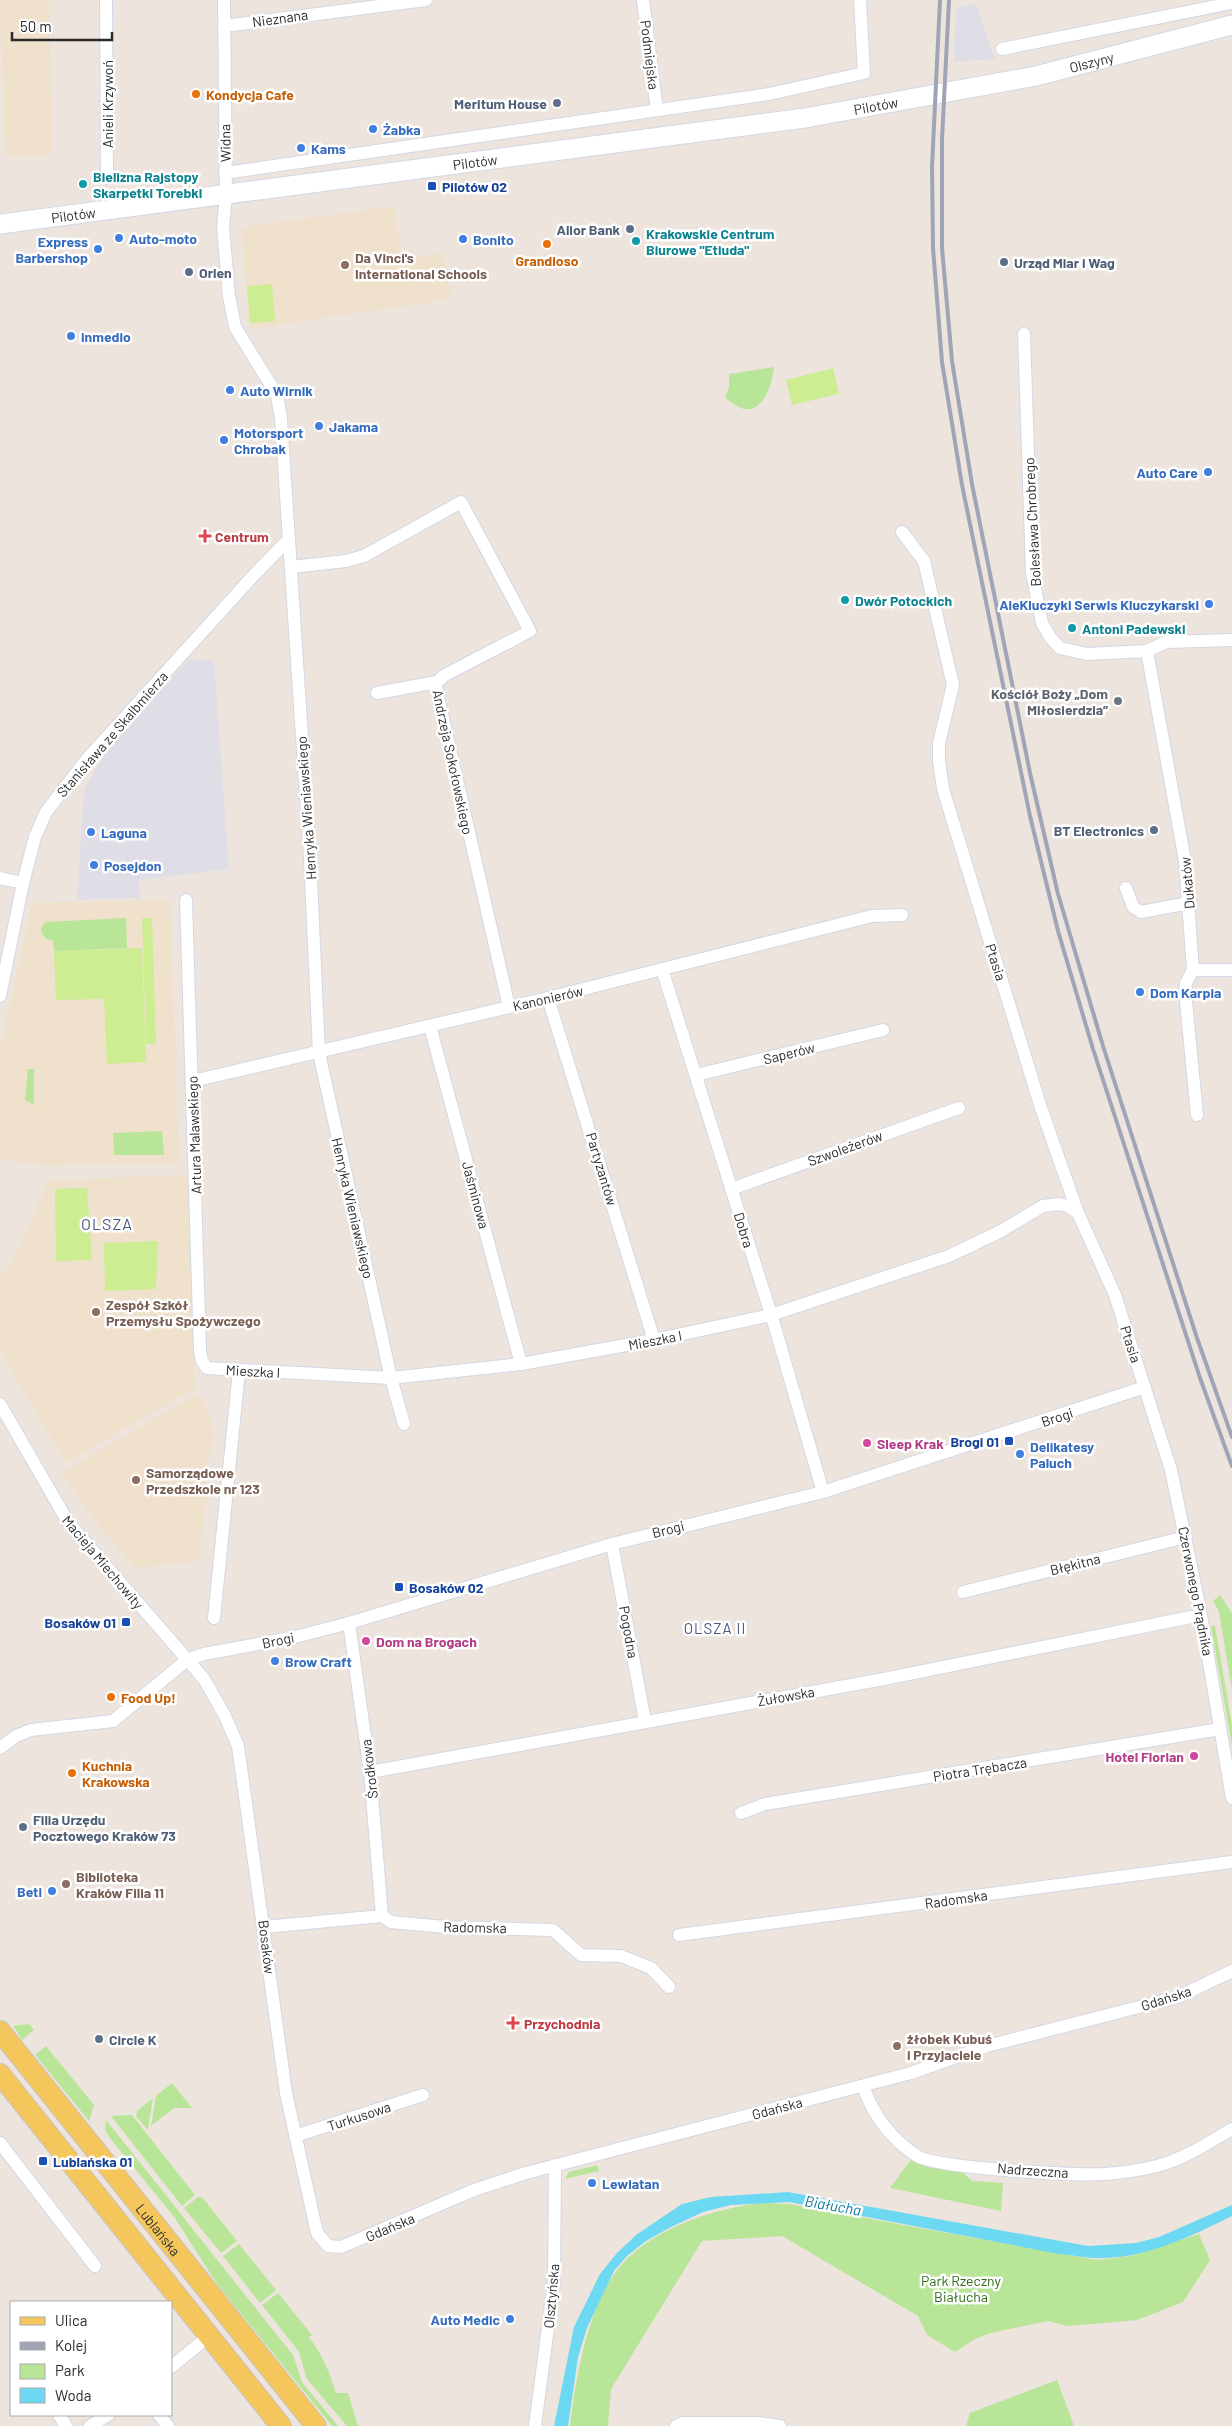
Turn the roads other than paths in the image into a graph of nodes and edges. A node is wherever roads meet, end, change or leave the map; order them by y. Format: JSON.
{"nodes":[{"id":1,"x":106,"y":0,"type":"edge"},
{"id":2,"x":224,"y":0,"type":"edge"},
{"id":3,"x":426,"y":0,"type":"edge"},
{"id":4,"x":643,"y":0,"type":"edge"},
{"id":5,"x":860,"y":0,"type":"edge"},
{"id":6,"x":1232,"y":3,"type":"edge"},
{"id":7,"x":355,"y":4,"type":"edge"},
{"id":8,"x":1232,"y":25,"type":"edge"},
{"id":9,"x":224,"y":26,"type":"junction"},
{"id":10,"x":1002,"y":49,"type":"dead end"},
{"id":11,"x":948,"y":94,"type":"joint"},
{"id":12,"x":657,"y":110,"type":"junction"},
{"id":13,"x":225,"y":173,"type":"junction"},
{"id":14,"x":108,"y":178,"type":"dead end"},
{"id":15,"x":226,"y":196,"type":"junction"},
{"id":16,"x":0,"y":224,"type":"edge"},
{"id":17,"x":1024,"y":334,"type":"dead end"},
{"id":18,"x":902,"y":532,"type":"dead end"},
{"id":19,"x":289,"y":539,"type":"junction"},
{"id":20,"x":290,"y":567,"type":"junction"},
{"id":21,"x":1232,"y":640,"type":"edge"},
{"id":22,"x":1147,"y":651,"type":"junction"},
{"id":23,"x":437,"y":682,"type":"junction"},
{"id":24,"x":377,"y":693,"type":"dead end"},
{"id":25,"x":0,"y":878,"type":"edge"},
{"id":26,"x":23,"y":882,"type":"junction"},
{"id":27,"x":1126,"y":888,"type":"dead end"},
{"id":28,"x":186,"y":900,"type":"dead end"},
{"id":29,"x":1189,"y":903,"type":"junction"},
{"id":30,"x":902,"y":915,"type":"dead end"},
{"id":31,"x":662,"y":969,"type":"junction"},
{"id":32,"x":1193,"y":970,"type":"junction"},
{"id":33,"x":1232,"y":970,"type":"edge"},
{"id":34,"x":0,"y":996,"type":"edge"},
{"id":35,"x":548,"y":998,"type":"junction"},
{"id":36,"x":509,"y":1007,"type":"junction"},
{"id":37,"x":430,"y":1026,"type":"junction"},
{"id":38,"x":883,"y":1030,"type":"dead end"},
{"id":39,"x":318,"y":1053,"type":"junction"},
{"id":40,"x":696,"y":1075,"type":"junction"},
{"id":41,"x":193,"y":1081,"type":"junction"},
{"id":42,"x":960,"y":1108,"type":"dead end"},
{"id":43,"x":1197,"y":1115,"type":"dead end"},
{"id":44,"x":732,"y":1189,"type":"junction"},
{"id":45,"x":1078,"y":1213,"type":"junction"},
{"id":46,"x":771,"y":1315,"type":"junction"},
{"id":47,"x":654,"y":1340,"type":"junction"},
{"id":48,"x":521,"y":1364,"type":"junction"},
{"id":49,"x":207,"y":1368,"type":"joint"},
{"id":50,"x":239,"y":1371,"type":"junction"},
{"id":51,"x":391,"y":1378,"type":"junction"},
{"id":52,"x":1145,"y":1388,"type":"junction"},
{"id":53,"x":0,"y":1404,"type":"edge"},
{"id":54,"x":404,"y":1424,"type":"dead end"},
{"id":55,"x":823,"y":1492,"type":"junction"},
{"id":56,"x":1186,"y":1537,"type":"junction"},
{"id":57,"x":612,"y":1544,"type":"junction"},
{"id":58,"x":964,"y":1592,"type":"dead end"},
{"id":59,"x":1201,"y":1615,"type":"junction"},
{"id":60,"x":214,"y":1618,"type":"dead end"},
{"id":61,"x":349,"y":1623,"type":"junction"},
{"id":62,"x":187,"y":1660,"type":"junction"},
{"id":63,"x":645,"y":1721,"type":"junction"},
{"id":64,"x":1220,"y":1729,"type":"junction"},
{"id":65,"x":0,"y":1748,"type":"edge"},
{"id":66,"x":370,"y":1772,"type":"junction"},
{"id":67,"x":1230,"y":1774,"type":"edge"},
{"id":68,"x":1232,"y":1798,"type":"edge"},
{"id":69,"x":741,"y":1813,"type":"dead end"},
{"id":70,"x":1232,"y":1862,"type":"edge"},
{"id":71,"x":382,"y":1916,"type":"junction"},
{"id":72,"x":264,"y":1927,"type":"junction"},
{"id":73,"x":679,"y":1935,"type":"dead end"},
{"id":74,"x":1232,"y":1971,"type":"edge"},
{"id":75,"x":669,"y":1987,"type":"dead end"},
{"id":76,"x":0,"y":2031,"type":"edge"},
{"id":77,"x":0,"y":2074,"type":"edge"},
{"id":78,"x":863,"y":2086,"type":"junction"},
{"id":79,"x":423,"y":2095,"type":"dead end"},
{"id":80,"x":1232,"y":2129,"type":"edge"},
{"id":81,"x":295,"y":2136,"type":"junction"},
{"id":82,"x":1,"y":2144,"type":"edge"},
{"id":83,"x":555,"y":2165,"type":"junction"},
{"id":84,"x":324,"y":2243,"type":"joint"},
{"id":85,"x":94,"y":2266,"type":"dead end"},
{"id":86,"x":209,"y":2336,"type":"junction"},
{"id":87,"x":172,"y":2366,"type":"edge"},
{"id":88,"x":106,"y":2416,"type":"edge"},
{"id":89,"x":160,"y":2416,"type":"edge"},
{"id":90,"x":90,"y":2426,"type":"edge"},
{"id":91,"x":168,"y":2426,"type":"edge"},
{"id":92,"x":281,"y":2426,"type":"edge"},
{"id":93,"x":316,"y":2426,"type":"edge"},
{"id":94,"x":534,"y":2426,"type":"edge"},
{"id":95,"x":676,"y":2426,"type":"edge"},
{"id":96,"x":780,"y":2426,"type":"edge"}],
"edges":[{"from":1,"to":14,"type":"street","name":"Anieli Krzywoń"},
{"from":2,"to":9,"type":"street","name":"Widna"},
{"from":3,"to":7,"type":"street","name":"Nieznana"},
{"from":4,"to":12,"type":"street","name":"Podmiejska"},
{"from":5,"to":12,"type":"street","name":"Pilotów"},
{"from":6,"to":10,"type":"street","name":"Olszyny"},
{"from":7,"to":9,"type":"street","name":"Nieznana"},
{"from":8,"to":11,"type":"street","name":"Olszyny"},
{"from":9,"to":13,"type":"street","name":"Widna"},
{"from":11,"to":15,"type":"street","name":"Pilotów"},
{"from":12,"to":13,"type":"street","name":"Pilotów"},
{"from":13,"to":15,"type":"street","name":"Widna"},
{"from":15,"to":16,"type":"street","name":"Pilotów"},
{"from":15,"to":19,"type":"street","name":"Henryka Wieniawskiego"},
{"from":17,"to":22,"type":"street","name":"Bolesława Chrobrego"},
{"from":18,"to":45,"type":"street","name":"Ptasia"},
{"from":19,"to":20,"type":"street","name":"Henryka Wieniawskiego"},
{"from":19,"to":26,"type":"street","name":"Stanisława ze Skalbmierza"},
{"from":20,"to":23,"type":"street","name":"Andrzeja Sokołowskiego"},
{"from":20,"to":39,"type":"street","name":"Henryka Wieniawskiego"},
{"from":21,"to":22,"type":"street","name":"Bolesława Chrobrego"},
{"from":22,"to":29,"type":"street","name":"Dukatów"},
{"from":23,"to":24,"type":"street"},
{"from":23,"to":36,"type":"street","name":"Andrzeja Sokołowskiego"},
{"from":25,"to":26,"type":"street"},
{"from":26,"to":34,"type":"street","name":"Stanisława ze Skalbmierza"},
{"from":27,"to":29,"type":"street"},
{"from":28,"to":41,"type":"street","name":"Artura Malawskiego"},
{"from":29,"to":32,"type":"street","name":"Dukatów"},
{"from":30,"to":31,"type":"street","name":"Kanonierów"},
{"from":31,"to":35,"type":"street","name":"Kanonierów"},
{"from":31,"to":40,"type":"street","name":"Dobra"},
{"from":32,"to":33,"type":"street"},
{"from":32,"to":43,"type":"street","name":"Dukatów"},
{"from":35,"to":36,"type":"street","name":"Kanonierów"},
{"from":35,"to":47,"type":"street","name":"Partyzantów"},
{"from":36,"to":37,"type":"street","name":"Kanonierów"},
{"from":37,"to":39,"type":"street","name":"Kanonierów"},
{"from":37,"to":48,"type":"street","name":"Jaśminowa"},
{"from":38,"to":40,"type":"street","name":"Saperów"},
{"from":39,"to":41,"type":"street","name":"Kanonierów"},
{"from":39,"to":51,"type":"street","name":"Henryka Wieniawskiego"},
{"from":40,"to":44,"type":"street","name":"Dobra"},
{"from":41,"to":49,"type":"street","name":"Artura Malawskiego"},
{"from":42,"to":44,"type":"street","name":"Szwoleżerów"},
{"from":44,"to":46,"type":"street","name":"Dobra"},
{"from":45,"to":46,"type":"street","name":"Mieszka I"},
{"from":45,"to":52,"type":"street","name":"Ptasia"},
{"from":46,"to":47,"type":"street","name":"Mieszka I"},
{"from":46,"to":55,"type":"street","name":"Dobra"},
{"from":47,"to":48,"type":"street","name":"Mieszka I"},
{"from":48,"to":51,"type":"street","name":"Mieszka I"},
{"from":49,"to":50,"type":"street","name":"Mieszka I"},
{"from":50,"to":51,"type":"street","name":"Mieszka I"},
{"from":50,"to":60,"type":"street"},
{"from":51,"to":54,"type":"street","name":"Henryka Wieniawskiego"},
{"from":52,"to":55,"type":"street","name":"Brogi"},
{"from":52,"to":56,"type":"street","name":"Czerwonego Prądnika"},
{"from":53,"to":62,"type":"street","name":"Macieja Miechowity"},
{"from":55,"to":57,"type":"street","name":"Brogi"},
{"from":56,"to":58,"type":"street","name":"Błękitna"},
{"from":56,"to":59,"type":"street","name":"Czerwonego Prądnika"},
{"from":57,"to":61,"type":"street","name":"Brogi"},
{"from":57,"to":63,"type":"street","name":"Pogodna"},
{"from":59,"to":63,"type":"street","name":"Żułowska"},
{"from":59,"to":64,"type":"street","name":"Czerwonego Prądnika"},
{"from":61,"to":62,"type":"street","name":"Brogi"},
{"from":61,"to":66,"type":"street","name":"Środkowa"},
{"from":62,"to":65,"type":"street"},
{"from":62,"to":72,"type":"street","name":"Bosaków"},
{"from":63,"to":66,"type":"street","name":"Żułowska"},
{"from":64,"to":67,"type":"street","name":"Czerwonego Prądnika"},
{"from":64,"to":69,"type":"street","name":"Piotra Trębacza"},
{"from":66,"to":71,"type":"street","name":"Środkowa"},
{"from":67,"to":68,"type":"street","name":"Czerwonego Prądnika"},
{"from":70,"to":73,"type":"street","name":"Radomska"},
{"from":71,"to":72,"type":"street","name":"Radomska"},
{"from":71,"to":75,"type":"street","name":"Radomska"},
{"from":72,"to":81,"type":"street","name":"Bosaków"},
{"from":74,"to":78,"type":"street","name":"Gdańska"},
{"from":76,"to":93,"type":"main road","name":"Lublańska"},
{"from":77,"to":86,"type":"main road","name":"Lublańska"},
{"from":78,"to":80,"type":"street","name":"Nadrzeczna"},
{"from":78,"to":83,"type":"street","name":"Gdańska"},
{"from":79,"to":81,"type":"street","name":"Turkusowa"},
{"from":81,"to":84,"type":"street","name":"Bosaków"},
{"from":82,"to":85,"type":"street"},
{"from":83,"to":84,"type":"street","name":"Gdańska"},
{"from":83,"to":94,"type":"street","name":"Olsztyńska"},
{"from":86,"to":87,"type":"street"},
{"from":86,"to":92,"type":"main road","name":"Lublańska"},
{"from":88,"to":90,"type":"street"},
{"from":89,"to":91,"type":"street"},
{"from":95,"to":96,"type":"street"}]}
